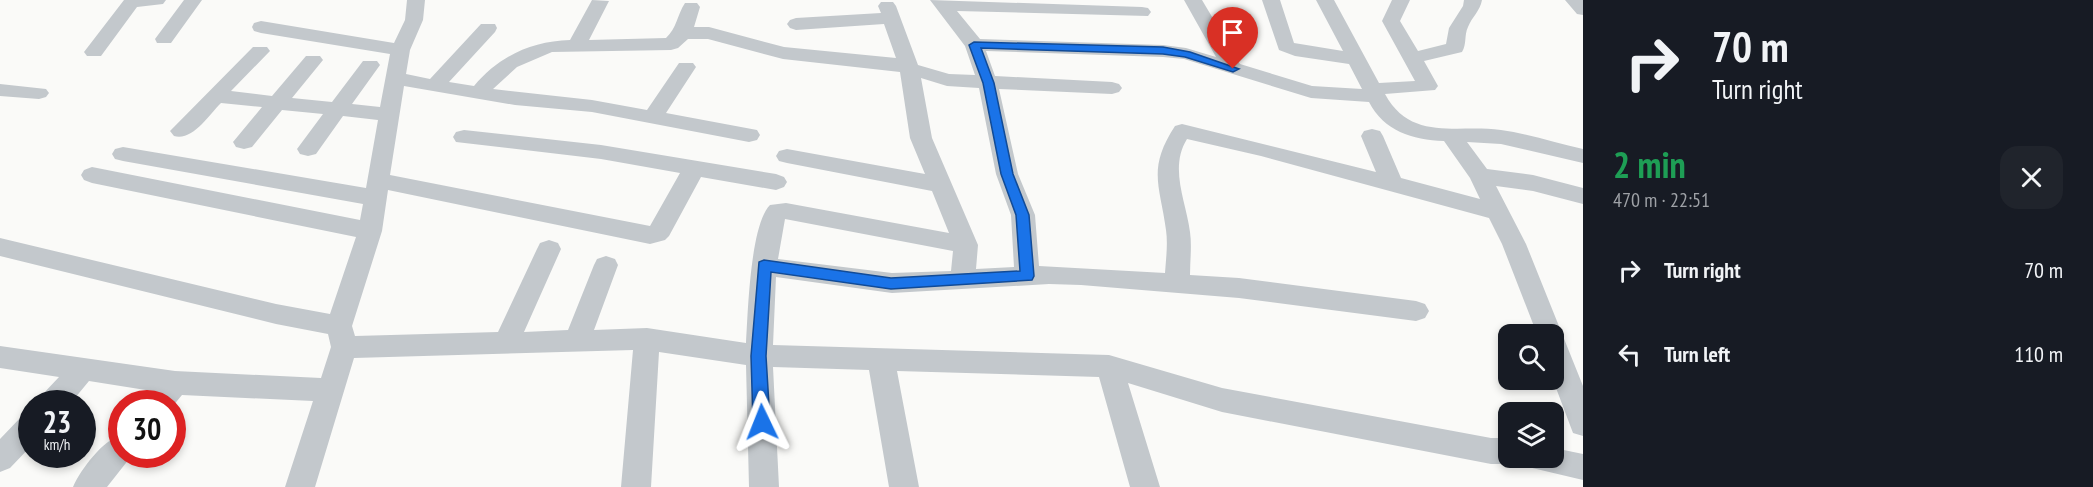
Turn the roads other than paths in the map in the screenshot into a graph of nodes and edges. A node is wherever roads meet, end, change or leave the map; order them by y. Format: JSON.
{"nodes":[{"id":1,"x":157,"y":0,"type":"edge"},
{"id":2,"x":193,"y":0,"type":"edge"},
{"id":3,"x":416,"y":0,"type":"edge"},
{"id":4,"x":1193,"y":0,"type":"edge"},
{"id":5,"x":1270,"y":0,"type":"edge"},
{"id":6,"x":1324,"y":0,"type":"edge"},
{"id":7,"x":1401,"y":0,"type":"edge"},
{"id":8,"x":1473,"y":0,"type":"edge"},
{"id":9,"x":1574,"y":0,"type":"edge"},
{"id":10,"x":600,"y":1,"type":"edge"},
{"id":11,"x":941,"y":2,"type":"edge"},
{"id":12,"x":1138,"y":6,"type":"edge"},
{"id":13,"x":691,"y":7,"type":"dead end"},
{"id":14,"x":1583,"y":10,"type":"edge"},
{"id":15,"x":796,"y":24,"type":"dead end"},
{"id":16,"x":261,"y":27,"type":"dead end"},
{"id":17,"x":488,"y":28,"type":"dead end"},
{"id":18,"x":683,"y":33,"type":"junction"},
{"id":19,"x":164,"y":39,"type":"dead end"},
{"id":20,"x":577,"y":45,"type":"junction"},
{"id":21,"x":974,"y":45,"type":"junction"},
{"id":22,"x":400,"y":50,"type":"junction"},
{"id":23,"x":1156,"y":50,"type":"junction"},
{"id":24,"x":260,"y":51,"type":"dead end"},
{"id":25,"x":94,"y":52,"type":"dead end"},
{"id":26,"x":1414,"y":58,"type":"junction"},
{"id":27,"x":1356,"y":59,"type":"junction"},
{"id":28,"x":313,"y":60,"type":"dead end"},
{"id":29,"x":370,"y":65,"type":"dead end"},
{"id":30,"x":686,"y":67,"type":"dead end"},
{"id":31,"x":909,"y":67,"type":"junction"},
{"id":32,"x":1233,"y":69,"type":"junction"},
{"id":33,"x":397,"y":79,"type":"junction"},
{"id":34,"x":988,"y":83,"type":"junction"},
{"id":35,"x":435,"y":85,"type":"junction"},
{"id":36,"x":1112,"y":88,"type":"dead end"},
{"id":37,"x":0,"y":90,"type":"edge"},
{"id":38,"x":39,"y":93,"type":"dead end"},
{"id":39,"x":479,"y":93,"type":"junction"},
{"id":40,"x":1374,"y":93,"type":"junction"},
{"id":41,"x":216,"y":96,"type":"junction"},
{"id":42,"x":278,"y":102,"type":"junction"},
{"id":43,"x":338,"y":109,"type":"junction"},
{"id":44,"x":391,"y":115,"type":"junction"},
{"id":45,"x":653,"y":117,"type":"junction"},
{"id":46,"x":181,"y":131,"type":"dead end"},
{"id":47,"x":749,"y":135,"type":"dead end"},
{"id":48,"x":1450,"y":135,"type":"junction"},
{"id":49,"x":1372,"y":136,"type":"dead end"},
{"id":50,"x":464,"y":137,"type":"dead end"},
{"id":51,"x":244,"y":142,"type":"dead end"},
{"id":52,"x":308,"y":149,"type":"dead end"},
{"id":53,"x":123,"y":154,"type":"dead end"},
{"id":54,"x":787,"y":156,"type":"dead end"},
{"id":55,"x":1583,"y":156,"type":"edge"},
{"id":56,"x":694,"y":168,"type":"junction"},
{"id":57,"x":93,"y":175,"type":"dead end"},
{"id":58,"x":1480,"y":176,"type":"junction"},
{"id":59,"x":776,"y":182,"type":"dead end"},
{"id":60,"x":1392,"y":184,"type":"junction"},
{"id":61,"x":942,"y":185,"type":"junction"},
{"id":62,"x":378,"y":189,"type":"junction"},
{"id":63,"x":1583,"y":196,"type":"edge"},
{"id":64,"x":1498,"y":212,"type":"junction"},
{"id":65,"x":370,"y":231,"type":"junction"},
{"id":66,"x":966,"y":245,"type":"junction"},
{"id":67,"x":0,"y":247,"type":"edge"},
{"id":68,"x":549,"y":249,"type":"dead end"},
{"id":69,"x":606,"y":266,"type":"dead end"},
{"id":70,"x":764,"y":266,"type":"junction"},
{"id":71,"x":1027,"y":276,"type":"junction"},
{"id":72,"x":962,"y":280,"type":"junction"},
{"id":73,"x":1177,"y":283,"type":"junction"},
{"id":74,"x":1416,"y":311,"type":"dead end"},
{"id":75,"x":1546,"y":324,"type":"edge"},
{"id":76,"x":341,"y":336,"type":"junction"},
{"id":77,"x":647,"y":339,"type":"junction"},
{"id":78,"x":577,"y":341,"type":"junction"},
{"id":79,"x":506,"y":343,"type":"junction"},
{"id":80,"x":759,"y":356,"type":"junction"},
{"id":81,"x":0,"y":357,"type":"edge"},
{"id":82,"x":881,"y":359,"type":"junction"},
{"id":83,"x":1109,"y":366,"type":"junction"},
{"id":84,"x":83,"y":369,"type":"junction"},
{"id":85,"x":1564,"y":372,"type":"edge"},
{"id":86,"x":64,"y":390,"type":"edge"},
{"id":87,"x":156,"y":390,"type":"edge"},
{"id":88,"x":331,"y":390,"type":"junction"},
{"id":89,"x":186,"y":393,"type":"edge"},
{"id":90,"x":1583,"y":424,"type":"edge"},
{"id":91,"x":18,"y":440,"type":"edge"},
{"id":92,"x":1498,"y":451,"type":"edge"},
{"id":93,"x":0,"y":459,"type":"edge"},
{"id":94,"x":108,"y":463,"type":"edge"},
{"id":95,"x":1564,"y":463,"type":"edge"},
{"id":96,"x":1583,"y":467,"type":"edge"},
{"id":97,"x":88,"y":487,"type":"edge"},
{"id":98,"x":300,"y":487,"type":"edge"},
{"id":99,"x":636,"y":487,"type":"edge"},
{"id":100,"x":764,"y":487,"type":"edge"},
{"id":101,"x":904,"y":487,"type":"edge"},
{"id":102,"x":1145,"y":487,"type":"edge"}],
"edges":[{"from":1,"to":25,"type":"street"},
{"from":2,"to":19,"type":"street"},
{"from":3,"to":22,"type":"street"},
{"from":4,"to":32,"type":"street"},
{"from":5,"to":27,"type":"street"},
{"from":6,"to":27,"type":"street"},
{"from":7,"to":26,"type":"street"},
{"from":8,"to":26,"type":"street"},
{"from":9,"to":14,"type":"street"},
{"from":10,"to":20,"type":"street"},
{"from":11,"to":12,"type":"street"},
{"from":11,"to":21,"type":"street"},
{"from":12,"to":23,"type":"street"},
{"from":13,"to":18,"type":"street"},
{"from":15,"to":31,"type":"street"},
{"from":16,"to":22,"type":"street"},
{"from":17,"to":35,"type":"street"},
{"from":18,"to":20,"type":"street"},
{"from":18,"to":31,"type":"street"},
{"from":20,"to":39,"type":"street"},
{"from":21,"to":23,"type":"street"},
{"from":21,"to":34,"type":"street"},
{"from":22,"to":33,"type":"street"},
{"from":23,"to":32,"type":"street"},
{"from":24,"to":41,"type":"street"},
{"from":26,"to":40,"type":"street"},
{"from":27,"to":40,"type":"street"},
{"from":28,"to":42,"type":"street"},
{"from":29,"to":43,"type":"street"},
{"from":30,"to":45,"type":"street"},
{"from":31,"to":34,"type":"street"},
{"from":31,"to":61,"type":"street"},
{"from":32,"to":40,"type":"street"},
{"from":33,"to":35,"type":"street"},
{"from":33,"to":44,"type":"street"},
{"from":34,"to":36,"type":"street"},
{"from":34,"to":71,"type":"street"},
{"from":35,"to":39,"type":"street"},
{"from":37,"to":38,"type":"street"},
{"from":39,"to":45,"type":"street"},
{"from":40,"to":48,"type":"street"},
{"from":41,"to":42,"type":"street"},
{"from":41,"to":46,"type":"street"},
{"from":42,"to":43,"type":"street"},
{"from":42,"to":51,"type":"street"},
{"from":43,"to":44,"type":"street"},
{"from":43,"to":52,"type":"street"},
{"from":44,"to":62,"type":"street"},
{"from":45,"to":47,"type":"street"},
{"from":48,"to":55,"type":"street"},
{"from":48,"to":58,"type":"street"},
{"from":49,"to":60,"type":"street"},
{"from":50,"to":56,"type":"street"},
{"from":53,"to":62,"type":"street"},
{"from":54,"to":61,"type":"street"},
{"from":56,"to":59,"type":"street"},
{"from":56,"to":62,"type":"street"},
{"from":57,"to":65,"type":"street"},
{"from":58,"to":63,"type":"street"},
{"from":58,"to":64,"type":"street"},
{"from":60,"to":64,"type":"street"},
{"from":60,"to":73,"type":"street"},
{"from":61,"to":66,"type":"street"},
{"from":62,"to":65,"type":"street"},
{"from":64,"to":75,"type":"street"},
{"from":65,"to":76,"type":"street"},
{"from":66,"to":70,"type":"street"},
{"from":66,"to":72,"type":"street"},
{"from":67,"to":76,"type":"street"},
{"from":68,"to":79,"type":"street"},
{"from":69,"to":78,"type":"street"},
{"from":70,"to":72,"type":"street"},
{"from":70,"to":80,"type":"street"},
{"from":71,"to":72,"type":"street"},
{"from":71,"to":73,"type":"street"},
{"from":73,"to":74,"type":"street"},
{"from":76,"to":79,"type":"street"},
{"from":76,"to":88,"type":"street"},
{"from":77,"to":78,"type":"street"},
{"from":77,"to":80,"type":"street"},
{"from":77,"to":99,"type":"street"},
{"from":78,"to":79,"type":"street"},
{"from":80,"to":82,"type":"street"},
{"from":80,"to":100,"type":"street"},
{"from":81,"to":84,"type":"street"},
{"from":82,"to":83,"type":"street"},
{"from":82,"to":101,"type":"street"},
{"from":83,"to":92,"type":"street"},
{"from":83,"to":102,"type":"street"},
{"from":84,"to":86,"type":"street"},
{"from":84,"to":87,"type":"street"},
{"from":85,"to":90,"type":"street"},
{"from":88,"to":89,"type":"street"},
{"from":88,"to":98,"type":"street"},
{"from":91,"to":93,"type":"street"},
{"from":94,"to":97,"type":"street"},
{"from":95,"to":96,"type":"street"}]}
